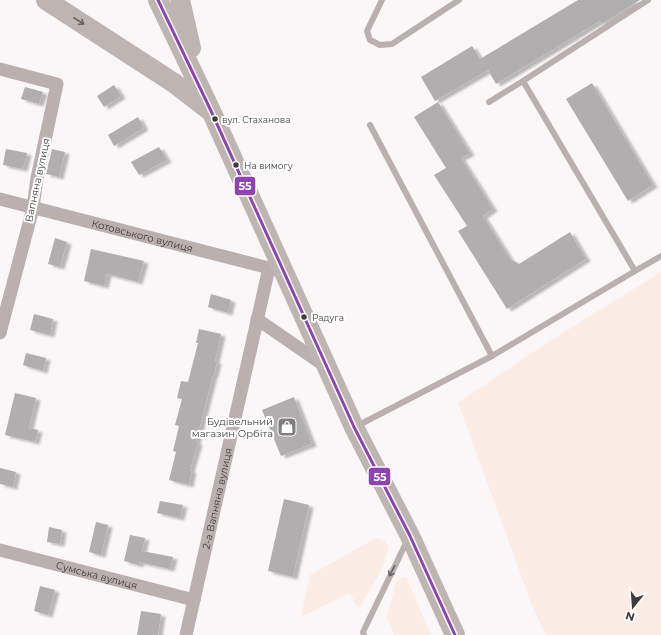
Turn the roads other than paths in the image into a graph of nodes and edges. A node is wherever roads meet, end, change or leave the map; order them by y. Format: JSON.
{"nodes":[{"id":1,"x":46,"y":0,"type":"edge"},
{"id":2,"x":158,"y":0,"type":"edge"},
{"id":3,"x":180,"y":0,"type":"edge"},
{"id":4,"x":382,"y":0,"type":"edge"},
{"id":5,"x":459,"y":0,"type":"edge"},
{"id":6,"x":648,"y":0,"type":"edge"},
{"id":7,"x":0,"y":70,"type":"edge"},
{"id":8,"x":523,"y":81,"type":"junction"},
{"id":9,"x":489,"y":102,"type":"dead end"},
{"id":10,"x":212,"y":113,"type":"junction"},
{"id":11,"x":370,"y":125,"type":"dead end"},
{"id":12,"x":0,"y":199,"type":"edge"},
{"id":13,"x":33,"y":208,"type":"junction"},
{"id":14,"x":661,"y":256,"type":"edge"},
{"id":15,"x":277,"y":270,"type":"junction"},
{"id":16,"x":635,"y":271,"type":"junction"},
{"id":17,"x":258,"y":319,"type":"junction"},
{"id":18,"x":0,"y":333,"type":"edge"},
{"id":19,"x":492,"y":356,"type":"junction"},
{"id":20,"x":328,"y":368,"type":"junction"},
{"id":21,"x":354,"y":427,"type":"junction"},
{"id":22,"x":410,"y":536,"type":"junction"},
{"id":23,"x":0,"y":550,"type":"edge"},
{"id":24,"x":194,"y":600,"type":"junction"},
{"id":25,"x":186,"y":635,"type":"edge"},
{"id":26,"x":364,"y":635,"type":"edge"},
{"id":27,"x":455,"y":635,"type":"edge"}],
"edges":[{"from":1,"to":10,"type":"main road","one_way":true},
{"from":2,"to":10,"type":"main road"},
{"from":3,"to":10,"type":"main road"},
{"from":4,"to":5,"type":"lane"},
{"from":6,"to":8,"type":"lane"},
{"from":7,"to":13,"type":"street","name":"Вапняна вулиця"},
{"from":8,"to":9,"type":"lane"},
{"from":8,"to":16,"type":"lane"},
{"from":10,"to":15,"type":"main road"},
{"from":11,"to":19,"type":"lane"},
{"from":12,"to":13,"type":"street","name":"Котовського вулиця"},
{"from":13,"to":15,"type":"street","name":"Котовського вулиця"},
{"from":13,"to":18,"type":"street","name":"Вапняна вулиця"},
{"from":14,"to":16,"type":"lane"},
{"from":15,"to":17,"type":"street","name":"2-а Вапняна вулиця"},
{"from":15,"to":20,"type":"main road"},
{"from":16,"to":19,"type":"lane"},
{"from":17,"to":20,"type":"street"},
{"from":17,"to":24,"type":"street","name":"2-а Вапняна вулиця"},
{"from":19,"to":21,"type":"lane"},
{"from":20,"to":21,"type":"main road"},
{"from":21,"to":22,"type":"main road"},
{"from":22,"to":26,"type":"lane","one_way":true},
{"from":22,"to":27,"type":"main road"},
{"from":23,"to":24,"type":"street","name":"Сумська вулиця"},
{"from":24,"to":25,"type":"street","name":"2-а Вапняна вулиця"}]}
